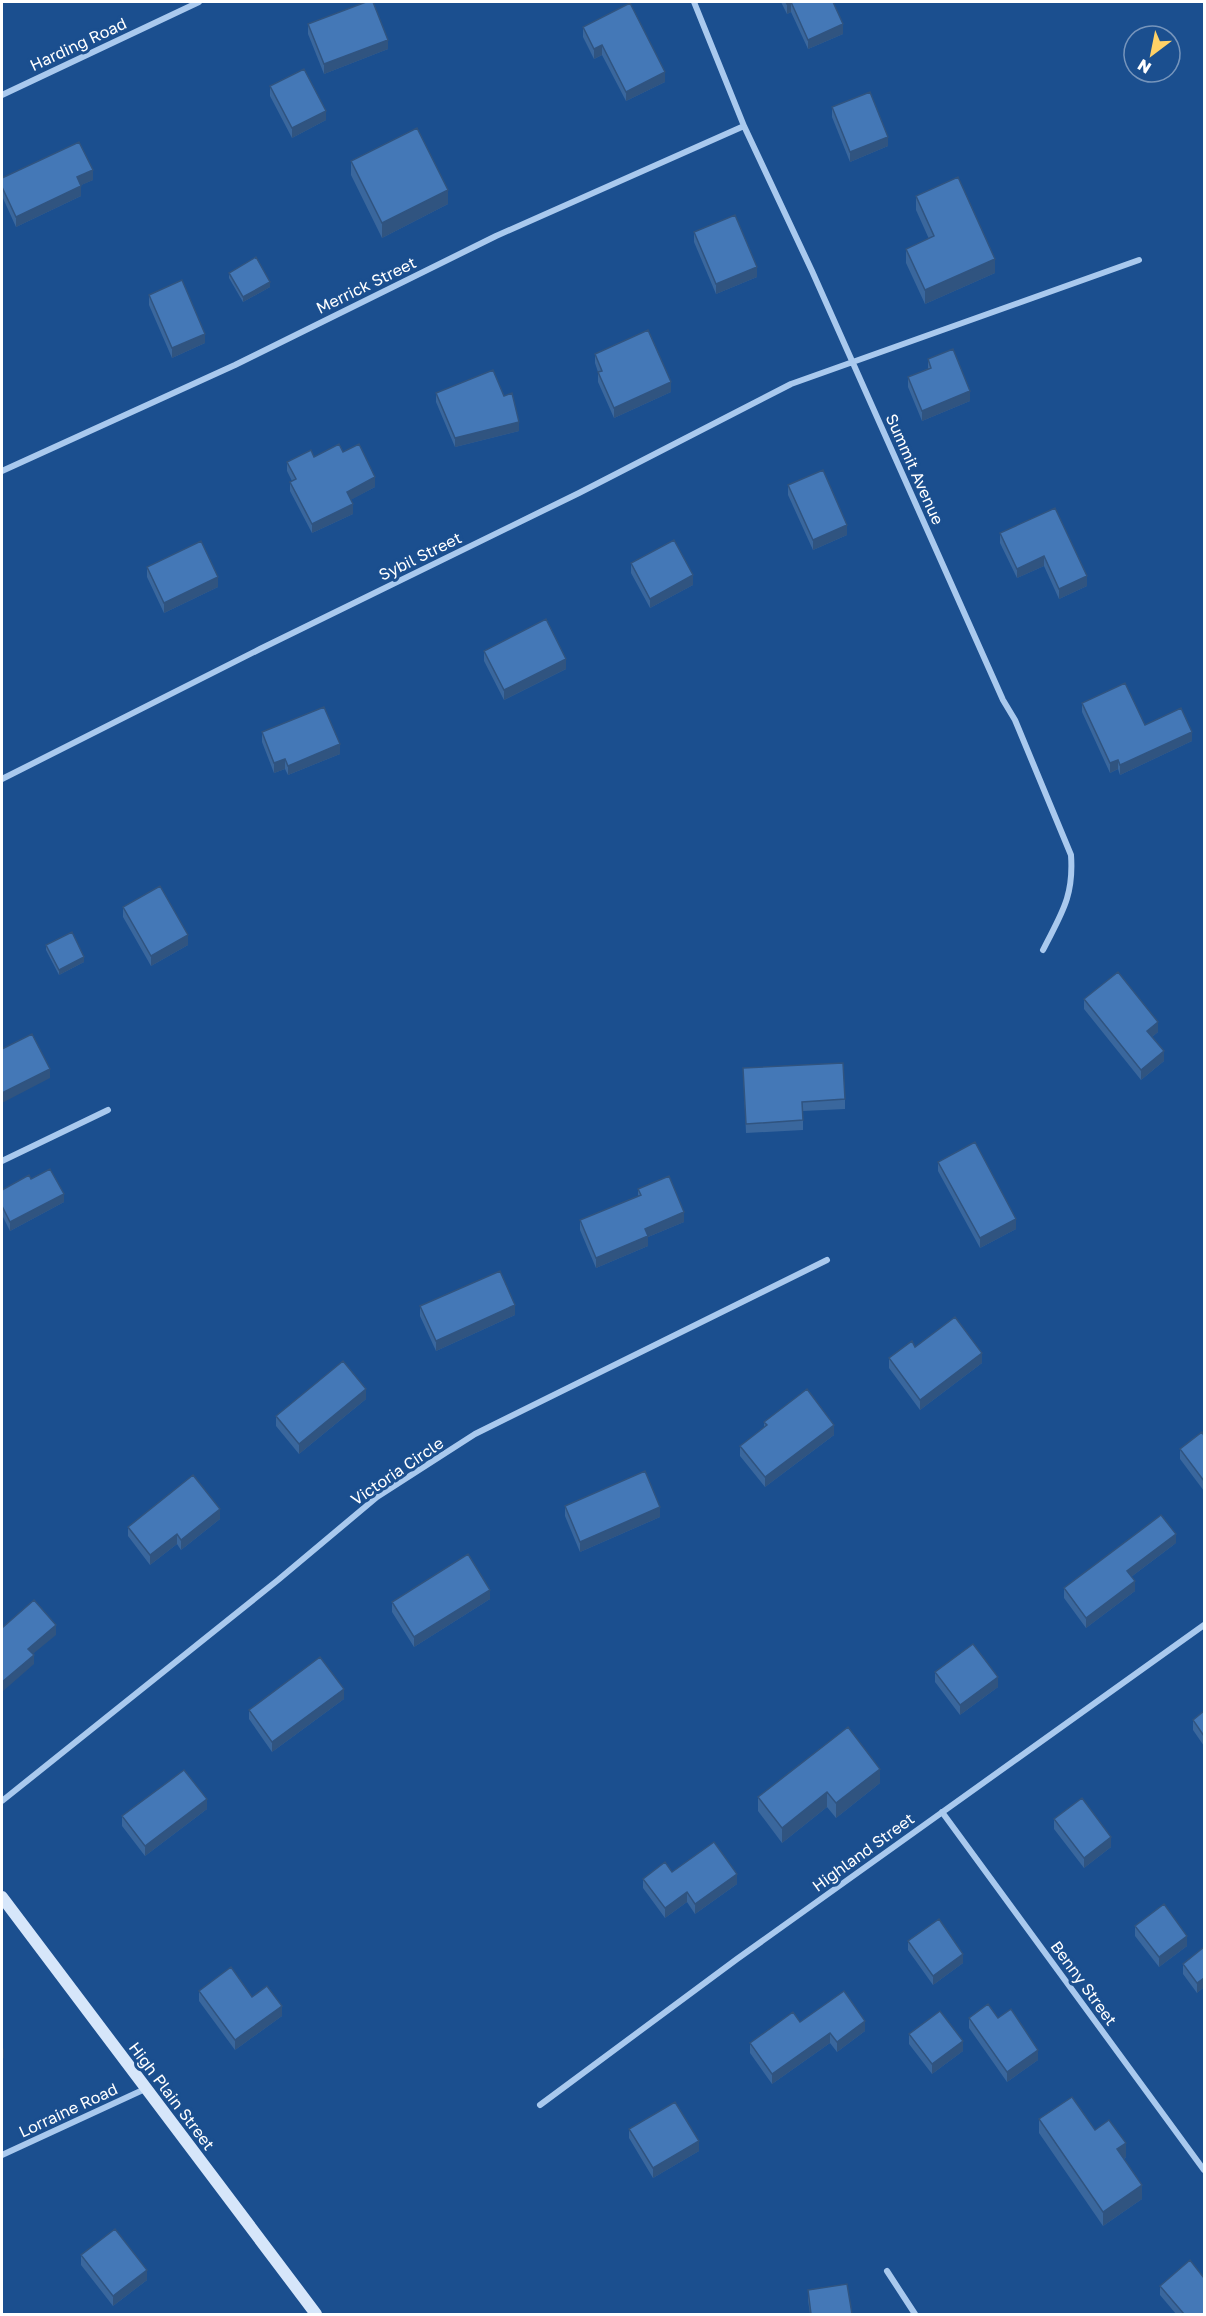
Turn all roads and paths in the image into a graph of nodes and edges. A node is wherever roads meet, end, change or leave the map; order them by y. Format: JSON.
{"nodes":[{"id":1,"x":199,"y":2,"type":"edge"},
{"id":2,"x":694,"y":2,"type":"edge"},
{"id":3,"x":2,"y":95,"type":"edge"},
{"id":4,"x":744,"y":126,"type":"junction"},
{"id":5,"x":1139,"y":260,"type":"dead end"},
{"id":6,"x":852,"y":362,"type":"junction"},
{"id":7,"x":2,"y":471,"type":"edge"},
{"id":8,"x":2,"y":778,"type":"edge"},
{"id":9,"x":1043,"y":950,"type":"dead end"},
{"id":10,"x":108,"y":1110,"type":"dead end"},
{"id":11,"x":2,"y":1161,"type":"edge"},
{"id":12,"x":827,"y":1260,"type":"dead end"},
{"id":13,"x":1204,"y":1624,"type":"edge"},
{"id":14,"x":2,"y":1801,"type":"edge"},
{"id":15,"x":942,"y":1812,"type":"junction"},
{"id":16,"x":2,"y":1897,"type":"edge"},
{"id":17,"x":145,"y":2089,"type":"junction"},
{"id":18,"x":540,"y":2104,"type":"dead end"},
{"id":19,"x":2,"y":2155,"type":"edge"},
{"id":20,"x":1204,"y":2170,"type":"edge"},
{"id":21,"x":887,"y":2271,"type":"dead end"},
{"id":22,"x":316,"y":2314,"type":"edge"},
{"id":23,"x":915,"y":2314,"type":"edge"}],
"edges":[{"from":1,"to":3,"type":"street","name":"Harding Road"},
{"from":2,"to":4,"type":"street","name":"Summit Avenue"},
{"from":4,"to":6,"type":"street","name":"Summit Avenue"},
{"from":4,"to":7,"type":"street","name":"Merrick Street"},
{"from":5,"to":6,"type":"street","name":"Sybil Street"},
{"from":6,"to":8,"type":"street","name":"Sybil Street"},
{"from":6,"to":9,"type":"street","name":"Summit Avenue"},
{"from":10,"to":11,"type":"street"},
{"from":12,"to":14,"type":"street","name":"Victoria Circle"},
{"from":13,"to":15,"type":"street","name":"Highland Street"},
{"from":15,"to":18,"type":"street","name":"Highland Street"},
{"from":15,"to":20,"type":"street","name":"Benny Street"},
{"from":16,"to":17,"type":"main road","name":"High Plain Street"},
{"from":17,"to":19,"type":"street","name":"Lorraine Road"},
{"from":17,"to":22,"type":"main road","name":"High Plain Street"},
{"from":21,"to":23,"type":"street"}]}
